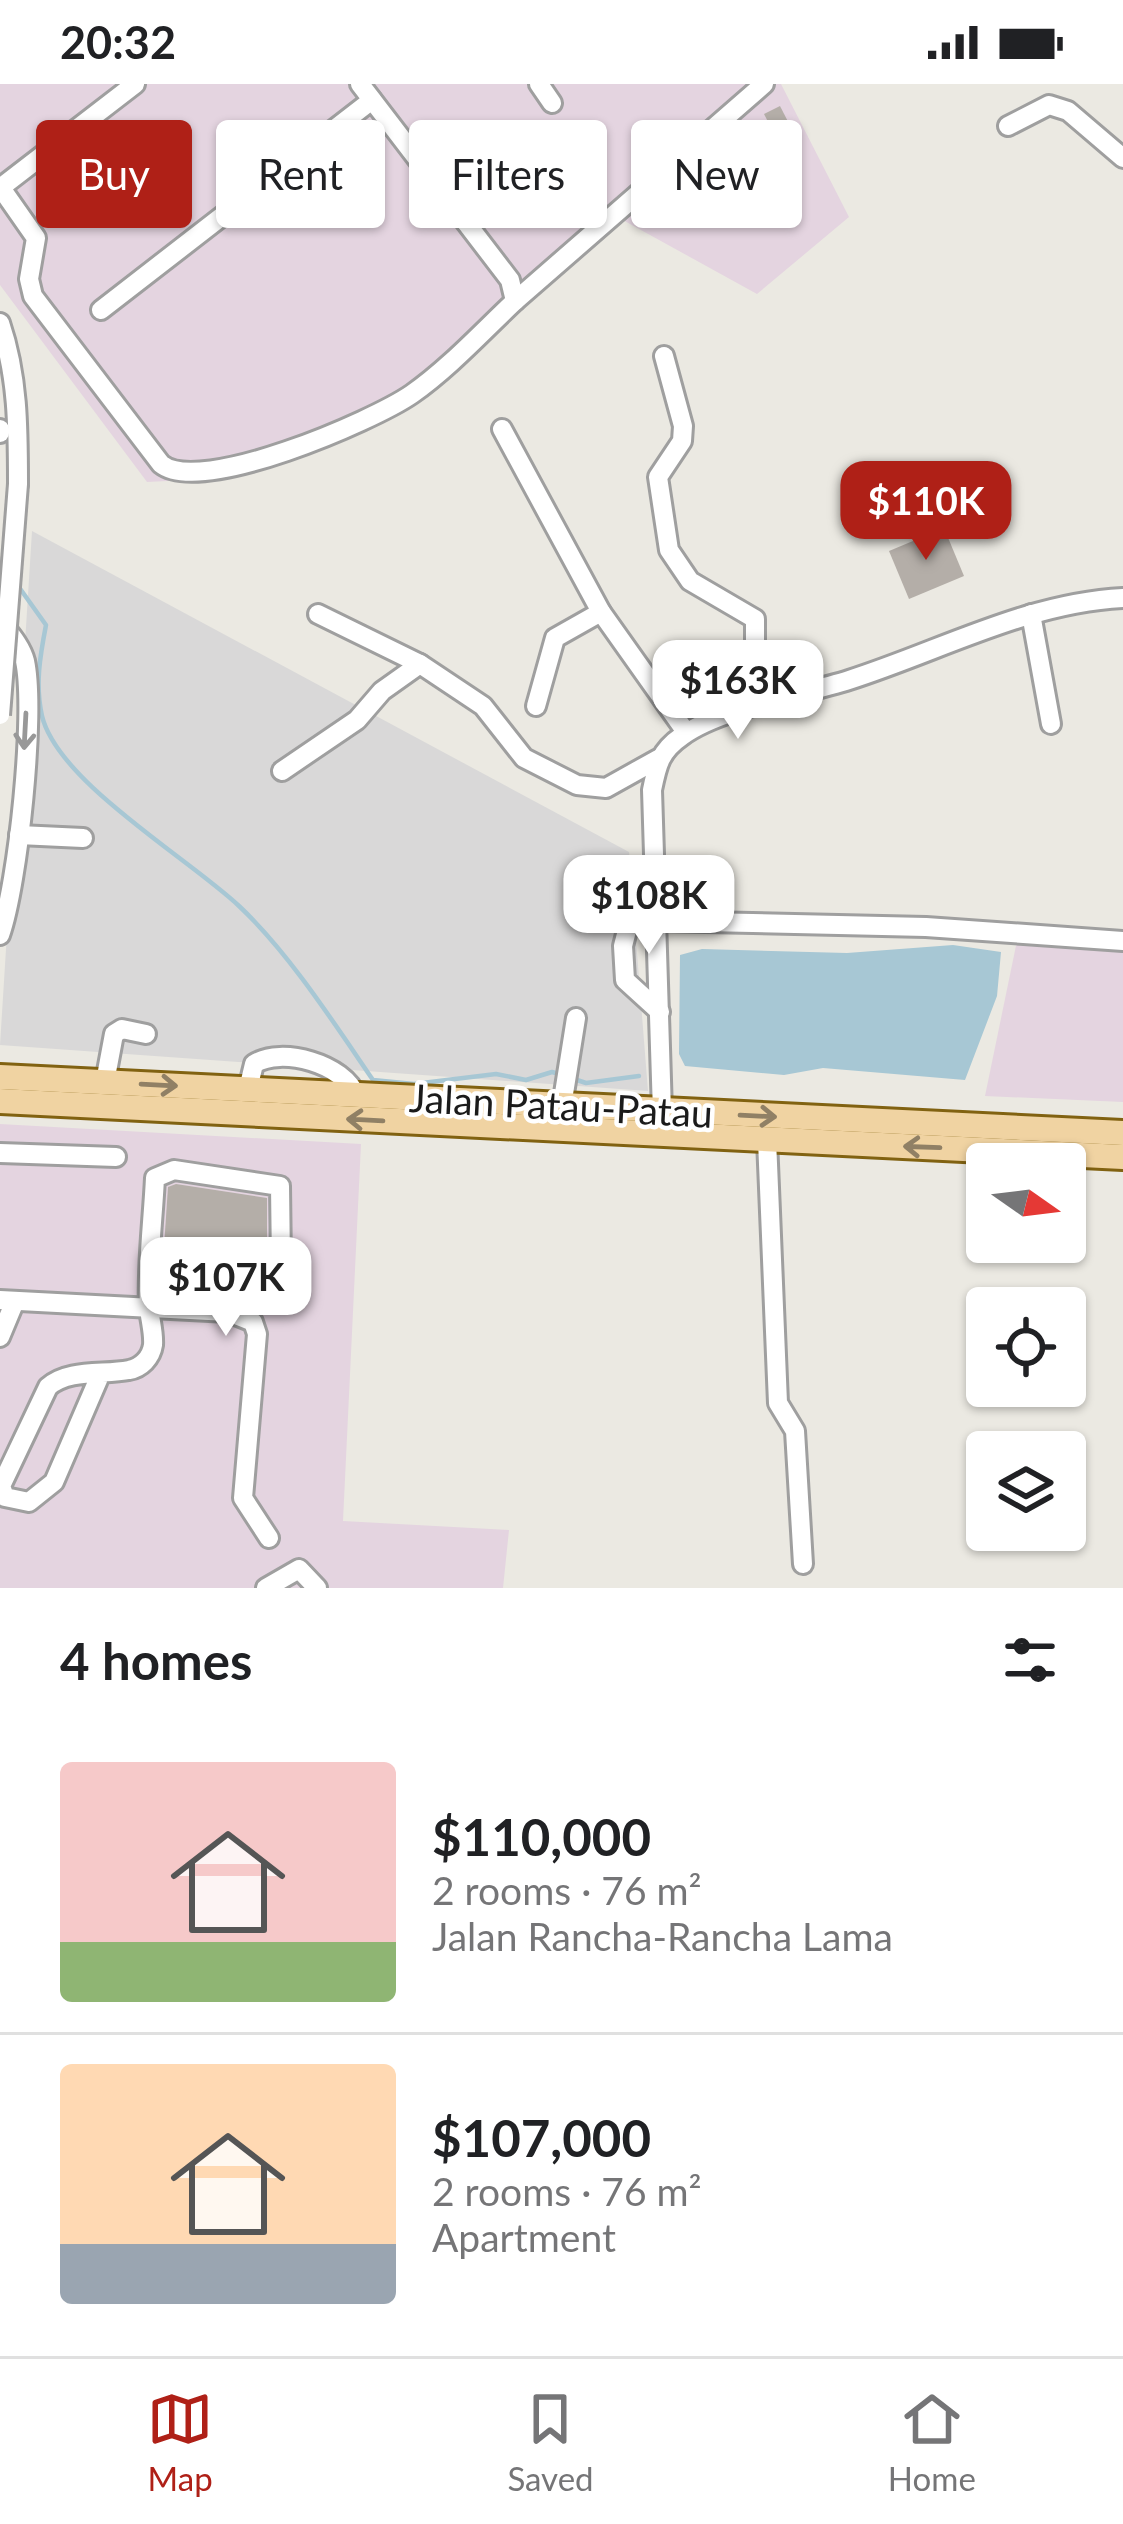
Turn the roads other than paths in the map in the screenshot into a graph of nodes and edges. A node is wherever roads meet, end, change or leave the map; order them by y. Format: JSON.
{"nodes":[{"id":1,"x":135,"y":84,"type":"edge"},
{"id":2,"x":539,"y":84,"type":"edge"},
{"id":3,"x":764,"y":84,"type":"edge"},
{"id":4,"x":109,"y":92,"type":"edge"},
{"id":5,"x":366,"y":92,"type":"edge"},
{"id":6,"x":552,"y":103,"type":"dead end"},
{"id":7,"x":1008,"y":127,"type":"dead end"},
{"id":8,"x":1123,"y":158,"type":"edge"},
{"id":9,"x":0,"y":188,"type":"edge"},
{"id":10,"x":514,"y":301,"type":"junction"},
{"id":11,"x":100,"y":310,"type":"dead end"},
{"id":12,"x":0,"y":323,"type":"edge"},
{"id":13,"x":664,"y":356,"type":"dead end"},
{"id":14,"x":502,"y":429,"type":"dead end"},
{"id":15,"x":1123,"y":598,"type":"edge"},
{"id":16,"x":601,"y":612,"type":"junction"},
{"id":17,"x":318,"y":614,"type":"dead end"},
{"id":18,"x":1031,"y":614,"type":"junction"},
{"id":19,"x":0,"y":622,"type":"edge"},
{"id":20,"x":420,"y":664,"type":"junction"},
{"id":21,"x":773,"y":703,"type":"junction"},
{"id":22,"x":536,"y":706,"type":"dead end"},
{"id":23,"x":0,"y":715,"type":"edge"},
{"id":24,"x":1051,"y":724,"type":"dead end"},
{"id":25,"x":686,"y":733,"type":"junction"},
{"id":26,"x":658,"y":759,"type":"junction"},
{"id":27,"x":282,"y":771,"type":"dead end"},
{"id":28,"x":19,"y":835,"type":"junction"},
{"id":29,"x":83,"y":838,"type":"dead end"},
{"id":30,"x":633,"y":907,"type":"dead end"},
{"id":31,"x":659,"y":921,"type":"junction"},
{"id":32,"x":0,"y":935,"type":"edge"},
{"id":33,"x":1123,"y":941,"type":"edge"},
{"id":34,"x":661,"y":1012,"type":"junction"},
{"id":35,"x":576,"y":1018,"type":"dead end"},
{"id":36,"x":146,"y":1034,"type":"dead end"},
{"id":37,"x":0,"y":1064,"type":"edge"},
{"id":38,"x":12,"y":1078,"type":"edge"},
{"id":39,"x":105,"y":1082,"type":"junction"},
{"id":40,"x":0,"y":1101,"type":"edge"},
{"id":41,"x":562,"y":1106,"type":"junction"},
{"id":42,"x":662,"y":1112,"type":"junction"},
{"id":43,"x":1123,"y":1133,"type":"edge"},
{"id":44,"x":767,"y":1140,"type":"junction"},
{"id":45,"x":0,"y":1153,"type":"edge"},
{"id":46,"x":116,"y":1156,"type":"dead end"},
{"id":47,"x":1123,"y":1157,"type":"edge"},
{"id":48,"x":150,"y":1275,"type":"junction"},
{"id":49,"x":8,"y":1301,"type":"edge"},
{"id":50,"x":149,"y":1307,"type":"junction"},
{"id":51,"x":0,"y":1337,"type":"edge"},
{"id":52,"x":100,"y":1373,"type":"junction"},
{"id":53,"x":269,"y":1538,"type":"dead end"},
{"id":54,"x":802,"y":1564,"type":"dead end"},
{"id":55,"x":266,"y":1588,"type":"edge"},
{"id":56,"x":317,"y":1588,"type":"edge"}],
"edges":[{"from":1,"to":4,"type":"street"},
{"from":2,"to":6,"type":"street"},
{"from":3,"to":10,"type":"street"},
{"from":4,"to":9,"type":"street"},
{"from":5,"to":10,"type":"street"},
{"from":5,"to":11,"type":"street"},
{"from":7,"to":8,"type":"street"},
{"from":9,"to":10,"type":"street"},
{"from":12,"to":23,"type":"street","bridge":true},
{"from":13,"to":21,"type":"street"},
{"from":14,"to":16,"type":"street"},
{"from":15,"to":18,"type":"street"},
{"from":16,"to":22,"type":"street"},
{"from":16,"to":25,"type":"street"},
{"from":17,"to":20,"type":"street"},
{"from":18,"to":21,"type":"street"},
{"from":18,"to":24,"type":"street"},
{"from":19,"to":28,"type":"street","one_way":true},
{"from":20,"to":26,"type":"street"},
{"from":20,"to":27,"type":"street"},
{"from":21,"to":25,"type":"street"},
{"from":25,"to":26,"type":"street"},
{"from":26,"to":31,"type":"street"},
{"from":28,"to":29,"type":"street"},
{"from":28,"to":32,"type":"street"},
{"from":30,"to":34,"type":"street"},
{"from":31,"to":33,"type":"street"},
{"from":31,"to":34,"type":"street"},
{"from":34,"to":42,"type":"street"},
{"from":35,"to":41,"type":"street"},
{"from":36,"to":39,"type":"street"},
{"from":37,"to":38,"type":"main road"},
{"from":38,"to":39,"type":"main road","name":"Jalan Patau-Patau"},
{"from":39,"to":41,"type":"main road","name":"Jalan Patau-Patau","one_way":true},
{"from":44,"to":40,"type":"main road","name":"Jalan Patau-Patau","one_way":true},
{"from":41,"to":42,"type":"main road","name":"Jalan Patau-Patau"},
{"from":42,"to":43,"type":"main road","name":"Jalan Patau-Patau","one_way":true},
{"from":47,"to":44,"type":"main road","name":"Jalan Patau-Patau","one_way":true},
{"from":44,"to":54,"type":"street"},
{"from":45,"to":46,"type":"street"},
{"from":48,"to":48,"type":"street"},
{"from":48,"to":50,"type":"street"},
{"from":49,"to":50,"type":"street"},
{"from":49,"to":51,"type":"street"},
{"from":50,"to":52,"type":"street"},
{"from":50,"to":53,"type":"street"},
{"from":52,"to":52,"type":"street"},
{"from":55,"to":56,"type":"street"}]}
